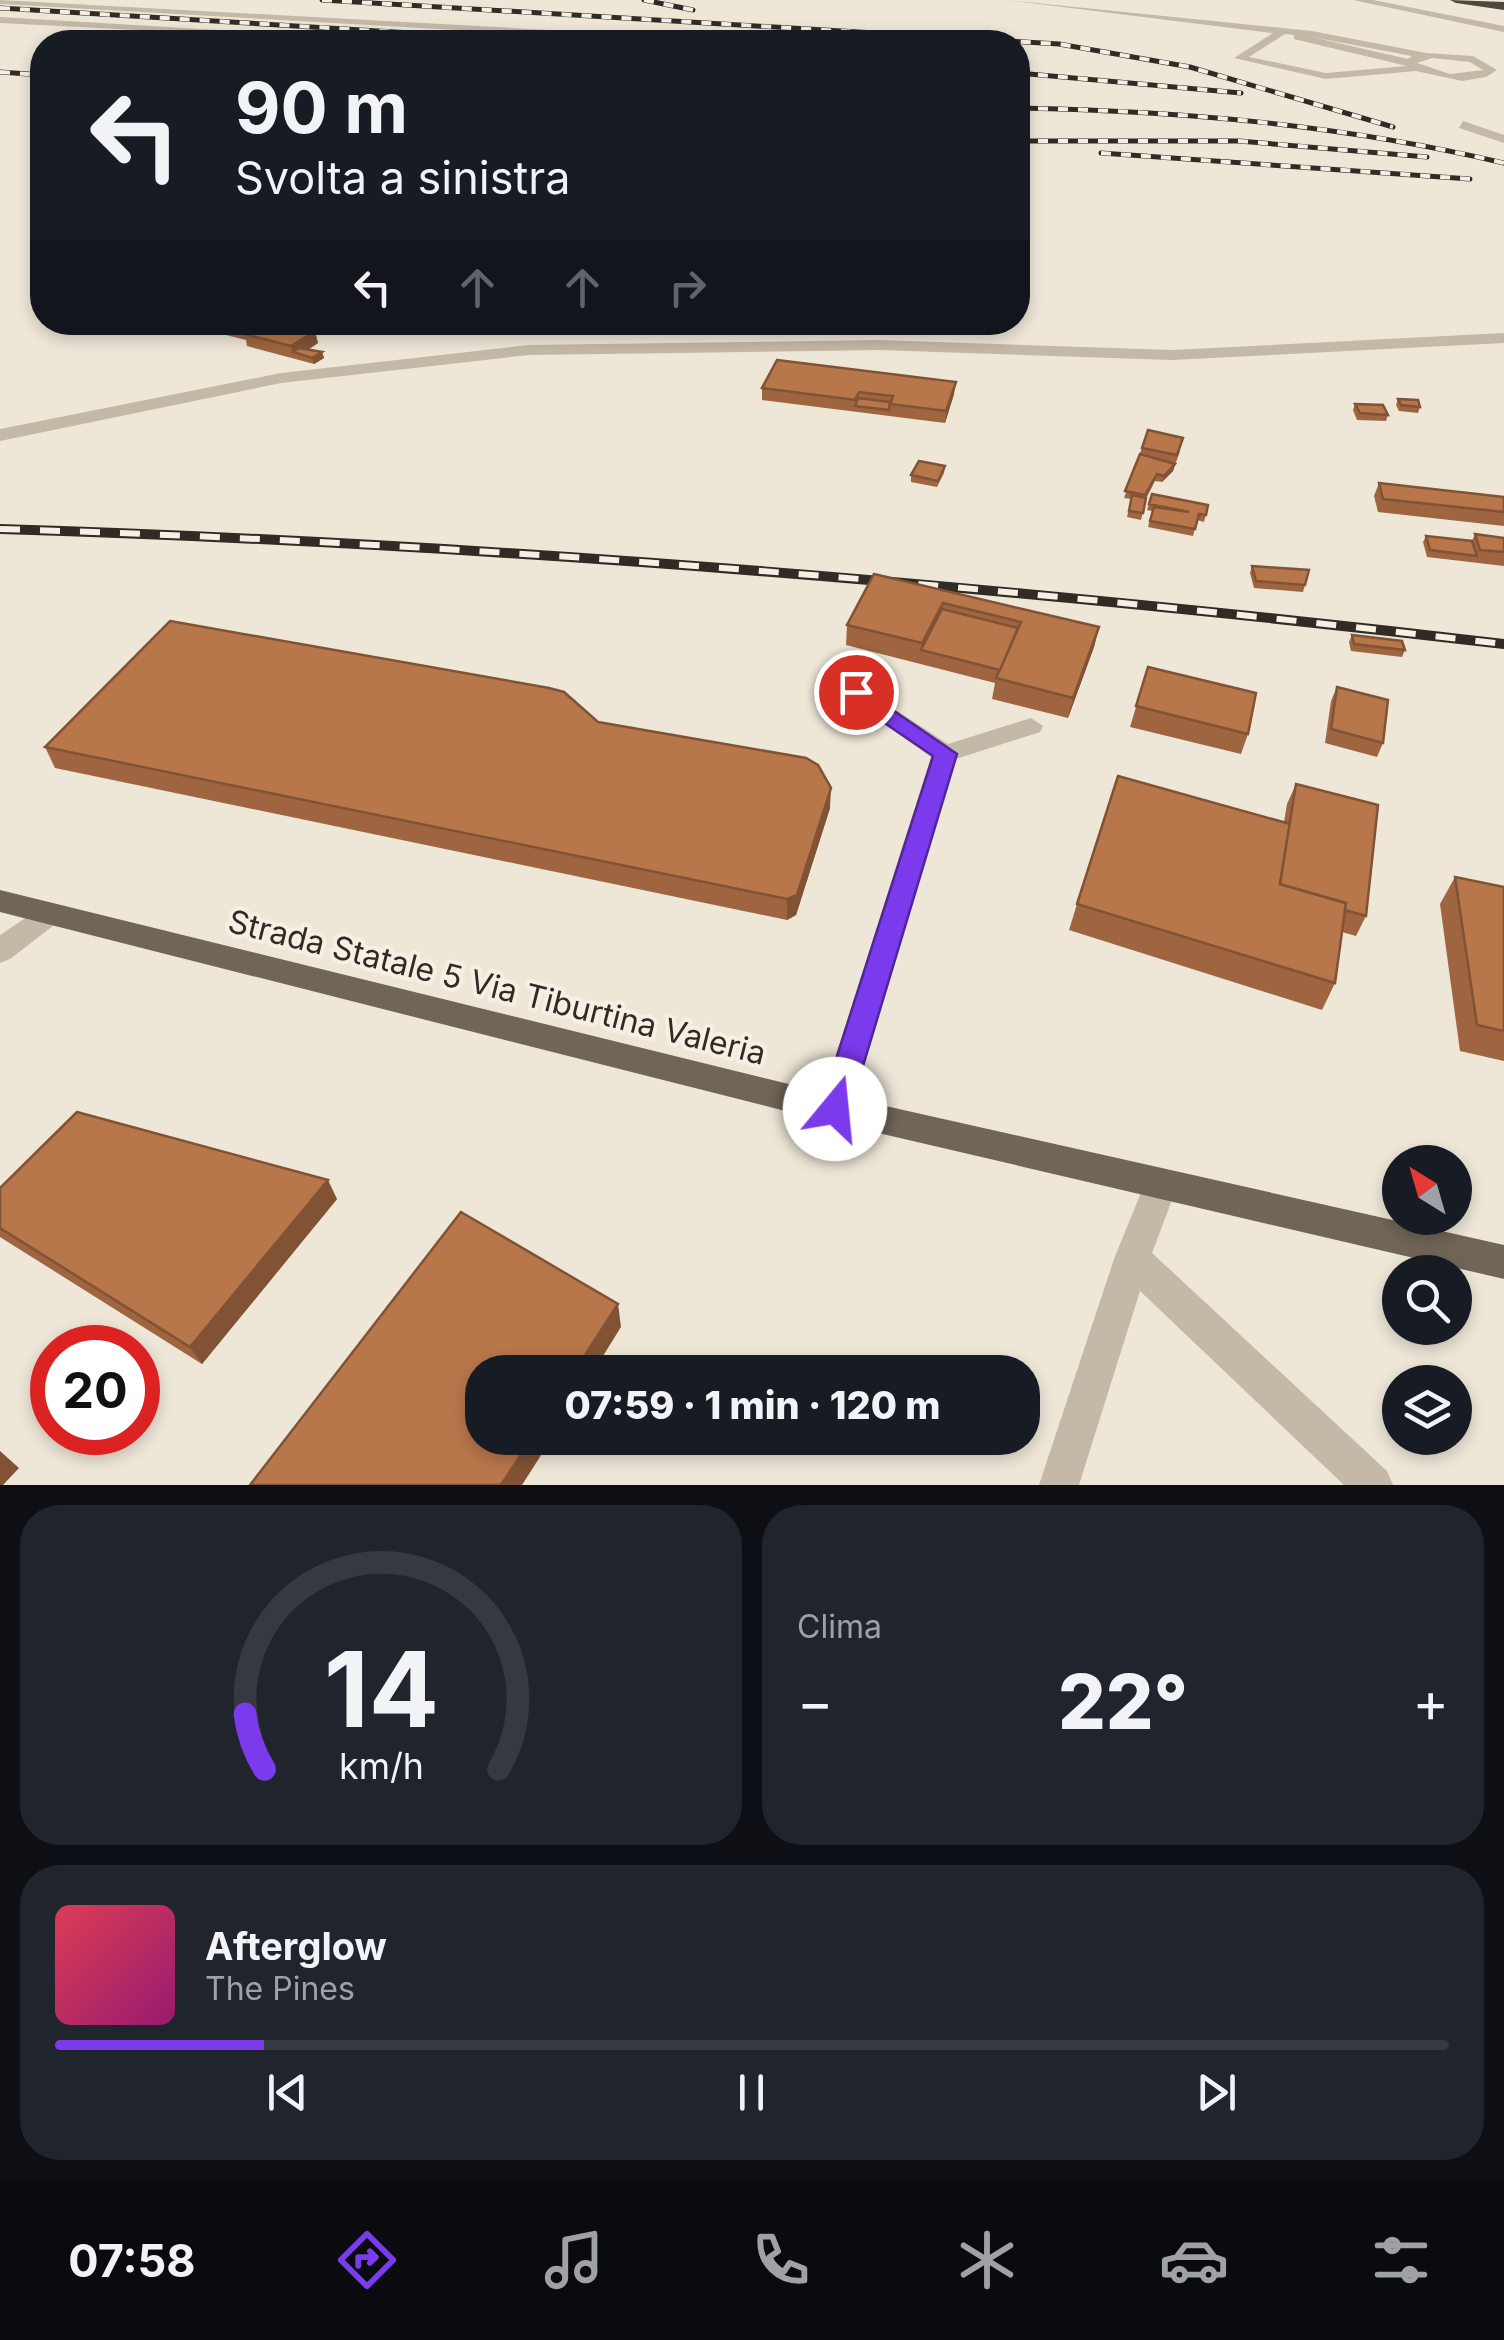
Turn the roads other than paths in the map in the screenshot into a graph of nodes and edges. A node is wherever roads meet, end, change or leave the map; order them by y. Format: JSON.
{"nodes":[{"id":1,"x":1010,"y":0,"type":"edge"},
{"id":2,"x":1358,"y":0,"type":"edge"},
{"id":3,"x":1456,"y":0,"type":"edge"},
{"id":4,"x":1470,"y":0,"type":"edge"},
{"id":5,"x":0,"y":1,"type":"edge"},
{"id":6,"x":1503,"y":2,"type":"edge"},
{"id":7,"x":0,"y":20,"type":"edge"},
{"id":8,"x":1504,"y":28,"type":"edge"},
{"id":9,"x":134,"y":30,"type":"edge"},
{"id":10,"x":506,"y":30,"type":"edge"},
{"id":11,"x":1284,"y":31,"type":"junction"},
{"id":12,"x":1300,"y":34,"type":"junction"},
{"id":13,"x":1423,"y":55,"type":"junction"},
{"id":14,"x":1504,"y":60,"type":"edge"},
{"id":15,"x":1414,"y":66,"type":"junction"},
{"id":16,"x":1484,"y":68,"type":"junction"},
{"id":17,"x":1504,"y":76,"type":"edge"},
{"id":18,"x":1463,"y":125,"type":"dead end"},
{"id":19,"x":1504,"y":139,"type":"edge"},
{"id":20,"x":1504,"y":338,"type":"edge"},
{"id":21,"x":0,"y":435,"type":"edge"},
{"id":22,"x":856,"y":692,"type":"dead end"},
{"id":23,"x":1030,"y":726,"type":"dead end"},
{"id":24,"x":946,"y":754,"type":"junction"},
{"id":25,"x":0,"y":901,"type":"edge"},
{"id":26,"x":48,"y":914,"type":"junction"},
{"id":27,"x":0,"y":951,"type":"edge"},
{"id":28,"x":835,"y":1109,"type":"junction"},
{"id":29,"x":1160,"y":1184,"type":"junction"},
{"id":30,"x":1132,"y":1259,"type":"junction"},
{"id":31,"x":1504,"y":1262,"type":"edge"},
{"id":32,"x":1059,"y":1485,"type":"edge"},
{"id":33,"x":1373,"y":1485,"type":"edge"}],
"edges":[{"from":1,"to":11,"type":"street"},
{"from":2,"to":8,"type":"street"},
{"from":3,"to":6,"type":"highway"},
{"from":4,"to":6,"type":"highway"},
{"from":5,"to":10,"type":"street"},
{"from":7,"to":9,"type":"street"},
{"from":11,"to":12,"type":"street"},
{"from":11,"to":15,"type":"street"},
{"from":12,"to":13,"type":"street"},
{"from":12,"to":15,"type":"street"},
{"from":13,"to":15,"type":"street"},
{"from":13,"to":16,"type":"street"},
{"from":14,"to":16,"type":"street"},
{"from":15,"to":16,"type":"street"},
{"from":16,"to":17,"type":"street"},
{"from":18,"to":19,"type":"street"},
{"from":20,"to":21,"type":"street"},
{"from":22,"to":24,"type":"street"},
{"from":23,"to":24,"type":"street"},
{"from":24,"to":28,"type":"street"},
{"from":25,"to":26,"type":"main road","name":"Strada Statale 5 Via Tiburtina Valeria"},
{"from":26,"to":27,"type":"street"},
{"from":26,"to":28,"type":"main road","name":"Strada Statale 5 Via Tiburtina Valeria"},
{"from":28,"to":29,"type":"main road","name":"Strada Statale 5 Via Tiburtina Valeria"},
{"from":29,"to":30,"type":"street"},
{"from":29,"to":31,"type":"main road","name":"Strada Statale 5 Via Tiburtina Valeria"},
{"from":30,"to":32,"type":"street"},
{"from":30,"to":33,"type":"street"}]}
